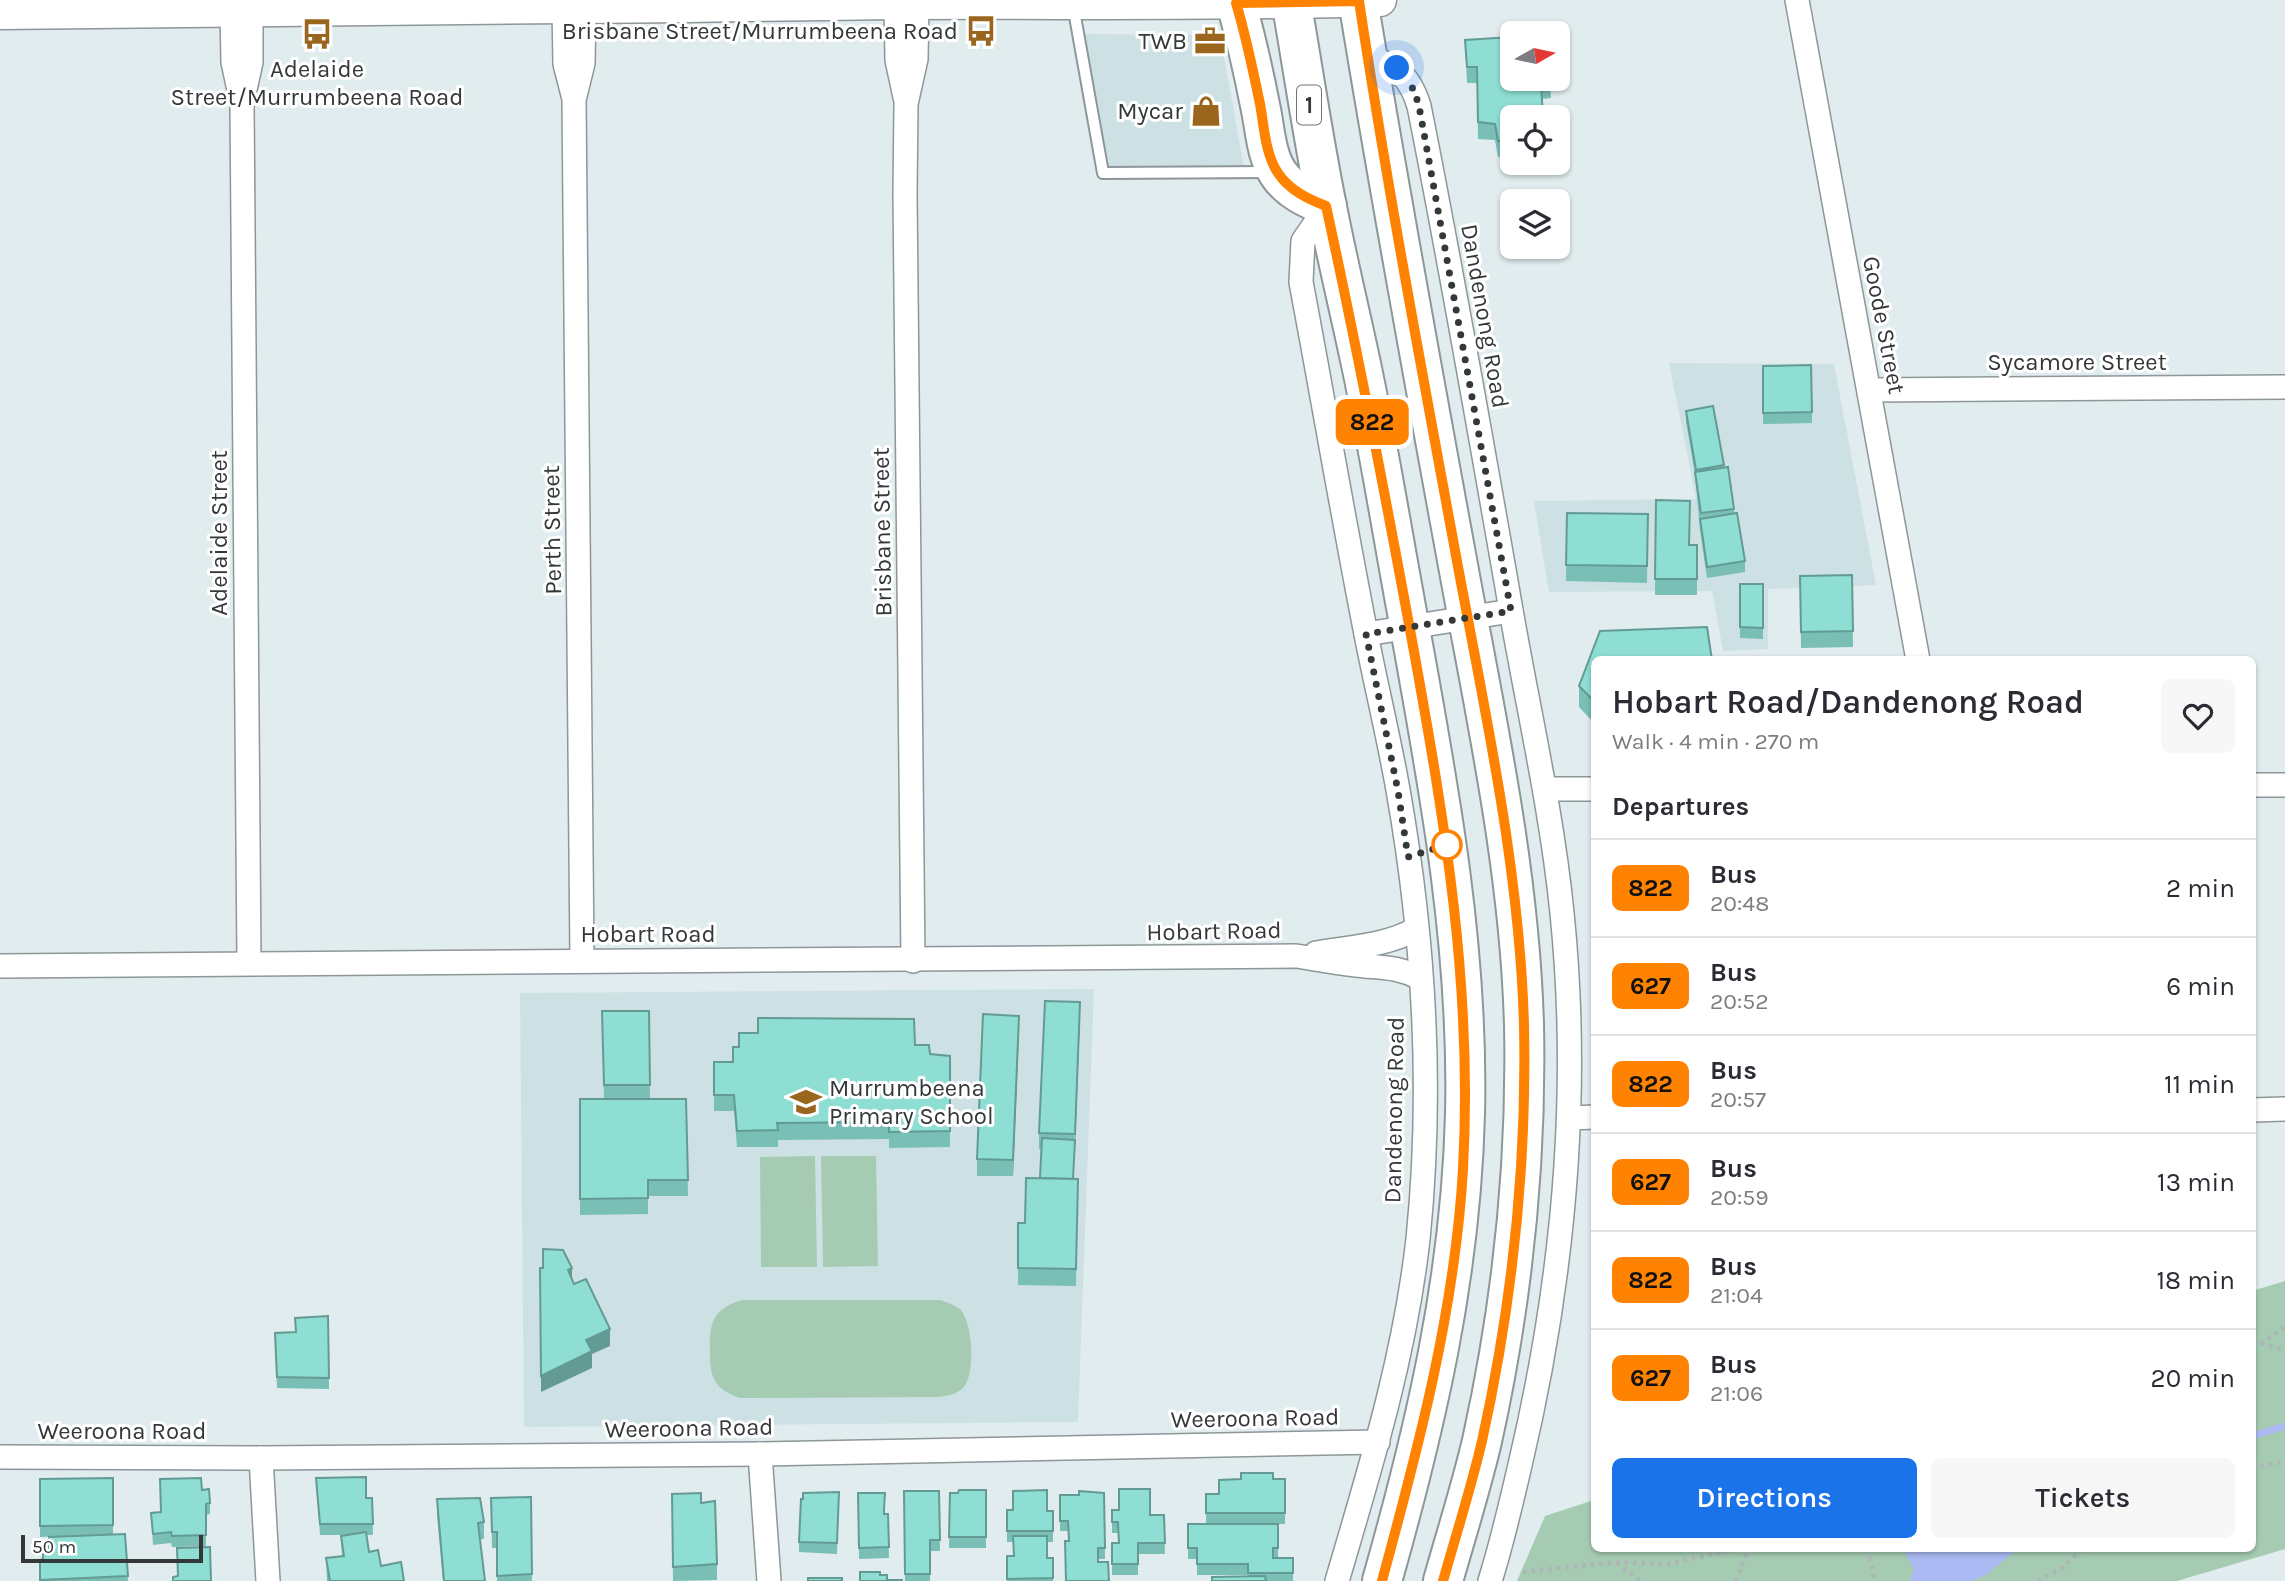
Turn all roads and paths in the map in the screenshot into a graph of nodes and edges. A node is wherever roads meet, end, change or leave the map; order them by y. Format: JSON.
{"nodes":[{"id":1,"x":1358,"y":0,"type":"edge"},
{"id":2,"x":1380,"y":0,"type":"edge"},
{"id":3,"x":1797,"y":0,"type":"edge"},
{"id":4,"x":1291,"y":2,"type":"edge"},
{"id":5,"x":906,"y":3,"type":"junction"},
{"id":6,"x":1072,"y":3,"type":"junction"},
{"id":7,"x":1236,"y":3,"type":"junction"},
{"id":8,"x":647,"y":4,"type":"edge"},
{"id":9,"x":182,"y":6,"type":"edge"},
{"id":10,"x":574,"y":7,"type":"junction"},
{"id":11,"x":242,"y":10,"type":"junction"},
{"id":12,"x":0,"y":13,"type":"edge"},
{"id":13,"x":1367,"y":55,"type":"junction"},
{"id":14,"x":1277,"y":172,"type":"junction"},
{"id":15,"x":1326,"y":206,"type":"junction"},
{"id":16,"x":2285,"y":387,"type":"edge"},
{"id":17,"x":1870,"y":390,"type":"junction"},
{"id":18,"x":1511,"y":611,"type":"junction"},
{"id":19,"x":1468,"y":617,"type":"junction"},
{"id":20,"x":1409,"y":626,"type":"junction"},
{"id":21,"x":1366,"y":634,"type":"junction"},
{"id":22,"x":1917,"y":656,"type":"edge"},
{"id":23,"x":2256,"y":785,"type":"edge"},
{"id":24,"x":2285,"y":785,"type":"edge"},
{"id":25,"x":1545,"y":789,"type":"junction"},
{"id":26,"x":1591,"y":789,"type":"edge"},
{"id":27,"x":1416,"y":929,"type":"junction"},
{"id":28,"x":1296,"y":956,"type":"junction"},
{"id":29,"x":582,"y":960,"type":"junction"},
{"id":30,"x":913,"y":961,"type":"junction"},
{"id":31,"x":248,"y":962,"type":"junction"},
{"id":32,"x":0,"y":966,"type":"edge"},
{"id":33,"x":1420,"y":978,"type":"junction"},
{"id":34,"x":2285,"y":1109,"type":"edge"},
{"id":35,"x":2256,"y":1110,"type":"edge"},
{"id":36,"x":1591,"y":1117,"type":"edge"},
{"id":37,"x":1570,"y":1118,"type":"junction"},
{"id":38,"x":2285,"y":1328,"type":"edge"},
{"id":39,"x":2261,"y":1343,"type":"junction"},
{"id":40,"x":2256,"y":1344,"type":"edge"},
{"id":41,"x":2285,"y":1350,"type":"edge"},
{"id":42,"x":1378,"y":1442,"type":"junction"},
{"id":43,"x":760,"y":1454,"type":"junction"},
{"id":44,"x":0,"y":1457,"type":"edge"},
{"id":45,"x":261,"y":1458,"type":"junction"},
{"id":46,"x":2285,"y":1462,"type":"edge"},
{"id":47,"x":2256,"y":1466,"type":"edge"},
{"id":48,"x":1723,"y":1552,"type":"edge"},
{"id":49,"x":1747,"y":1552,"type":"edge"},
{"id":50,"x":1869,"y":1552,"type":"edge"},
{"id":51,"x":2079,"y":1552,"type":"edge"},
{"id":52,"x":1616,"y":1562,"type":"junction"},
{"id":53,"x":1523,"y":1572,"type":"dead end"},
{"id":54,"x":268,"y":1581,"type":"edge"},
{"id":55,"x":769,"y":1581,"type":"edge"},
{"id":56,"x":1337,"y":1581,"type":"edge"},
{"id":57,"x":1382,"y":1581,"type":"edge"},
{"id":58,"x":1443,"y":1581,"type":"edge"},
{"id":59,"x":1490,"y":1581,"type":"edge"},
{"id":60,"x":1640,"y":1581,"type":"edge"},
{"id":61,"x":1736,"y":1581,"type":"edge"},
{"id":62,"x":1875,"y":1581,"type":"edge"},
{"id":63,"x":2038,"y":1581,"type":"edge"}],
"edges":[{"from":1,"to":2,"type":"main road"},
{"from":1,"to":4,"type":"main road"},
{"from":1,"to":13,"type":"highway"},
{"from":3,"to":17,"type":"street","name":"Goode Street"},
{"from":4,"to":7,"type":"main road"},
{"from":4,"to":15,"type":"highway","number":"1"},
{"from":5,"to":6,"type":"main road"},
{"from":5,"to":8,"type":"main road"},
{"from":5,"to":30,"type":"street","name":"Brisbane Street"},
{"from":6,"to":7,"type":"main road"},
{"from":6,"to":14,"type":"lane"},
{"from":7,"to":14,"type":"highway"},
{"from":8,"to":10,"type":"main road"},
{"from":9,"to":11,"type":"main road"},
{"from":9,"to":12,"type":"main road"},
{"from":10,"to":11,"type":"main road"},
{"from":10,"to":29,"type":"street","name":"Perth Street"},
{"from":11,"to":31,"type":"street","name":"Adelaide Street"},
{"from":13,"to":18,"type":"street","name":"Dandenong Road"},
{"from":13,"to":19,"type":"highway"},
{"from":14,"to":15,"type":"highway"},
{"from":15,"to":20,"type":"highway","number":"1"},
{"from":15,"to":21,"type":"street","name":"Dandenong Road"},
{"from":16,"to":17,"type":"street","name":"Sycamore Street"},
{"from":17,"to":22,"type":"street","name":"Goode Street"},
{"from":18,"to":19,"type":"street"},
{"from":18,"to":25,"type":"street","name":"Dandenong Road"},
{"from":19,"to":20,"type":"street"},
{"from":19,"to":58,"type":"highway"},
{"from":20,"to":21,"type":"street"},
{"from":20,"to":57,"type":"highway","number":"1"},
{"from":21,"to":27,"type":"street","name":"Dandenong Road"},
{"from":23,"to":24,"type":"street"},
{"from":25,"to":26,"type":"street"},
{"from":25,"to":37,"type":"street","name":"Dandenong Road"},
{"from":27,"to":28,"type":"street","name":"Hobart Road"},
{"from":27,"to":33,"type":"street","name":"Dandenong Road"},
{"from":28,"to":30,"type":"street","name":"Hobart Road"},
{"from":28,"to":33,"type":"street","name":"Hobart Road"},
{"from":29,"to":30,"type":"street","name":"Hobart Road"},
{"from":29,"to":31,"type":"street","name":"Hobart Road"},
{"from":31,"to":32,"type":"street","name":"Hobart Road"},
{"from":33,"to":42,"type":"street","name":"Dandenong Road"},
{"from":34,"to":35,"type":"street"},
{"from":36,"to":37,"type":"street"},
{"from":37,"to":59,"type":"street","name":"Dandenong Road"},
{"from":38,"to":39,"type":"path"},
{"from":39,"to":40,"type":"path"},
{"from":39,"to":41,"type":"path"},
{"from":42,"to":43,"type":"street","name":"Weeroona Road"},
{"from":42,"to":56,"type":"street","name":"Dandenong Road"},
{"from":43,"to":45,"type":"street","name":"Weeroona Road"},
{"from":43,"to":55,"type":"street"},
{"from":44,"to":45,"type":"street","name":"Weeroona Road"},
{"from":45,"to":54,"type":"street"},
{"from":46,"to":47,"type":"path"},
{"from":48,"to":52,"type":"path"},
{"from":49,"to":61,"type":"path"},
{"from":50,"to":62,"type":"path"},
{"from":51,"to":63,"type":"path"},
{"from":52,"to":53,"type":"path"},
{"from":52,"to":60,"type":"path"}]}
